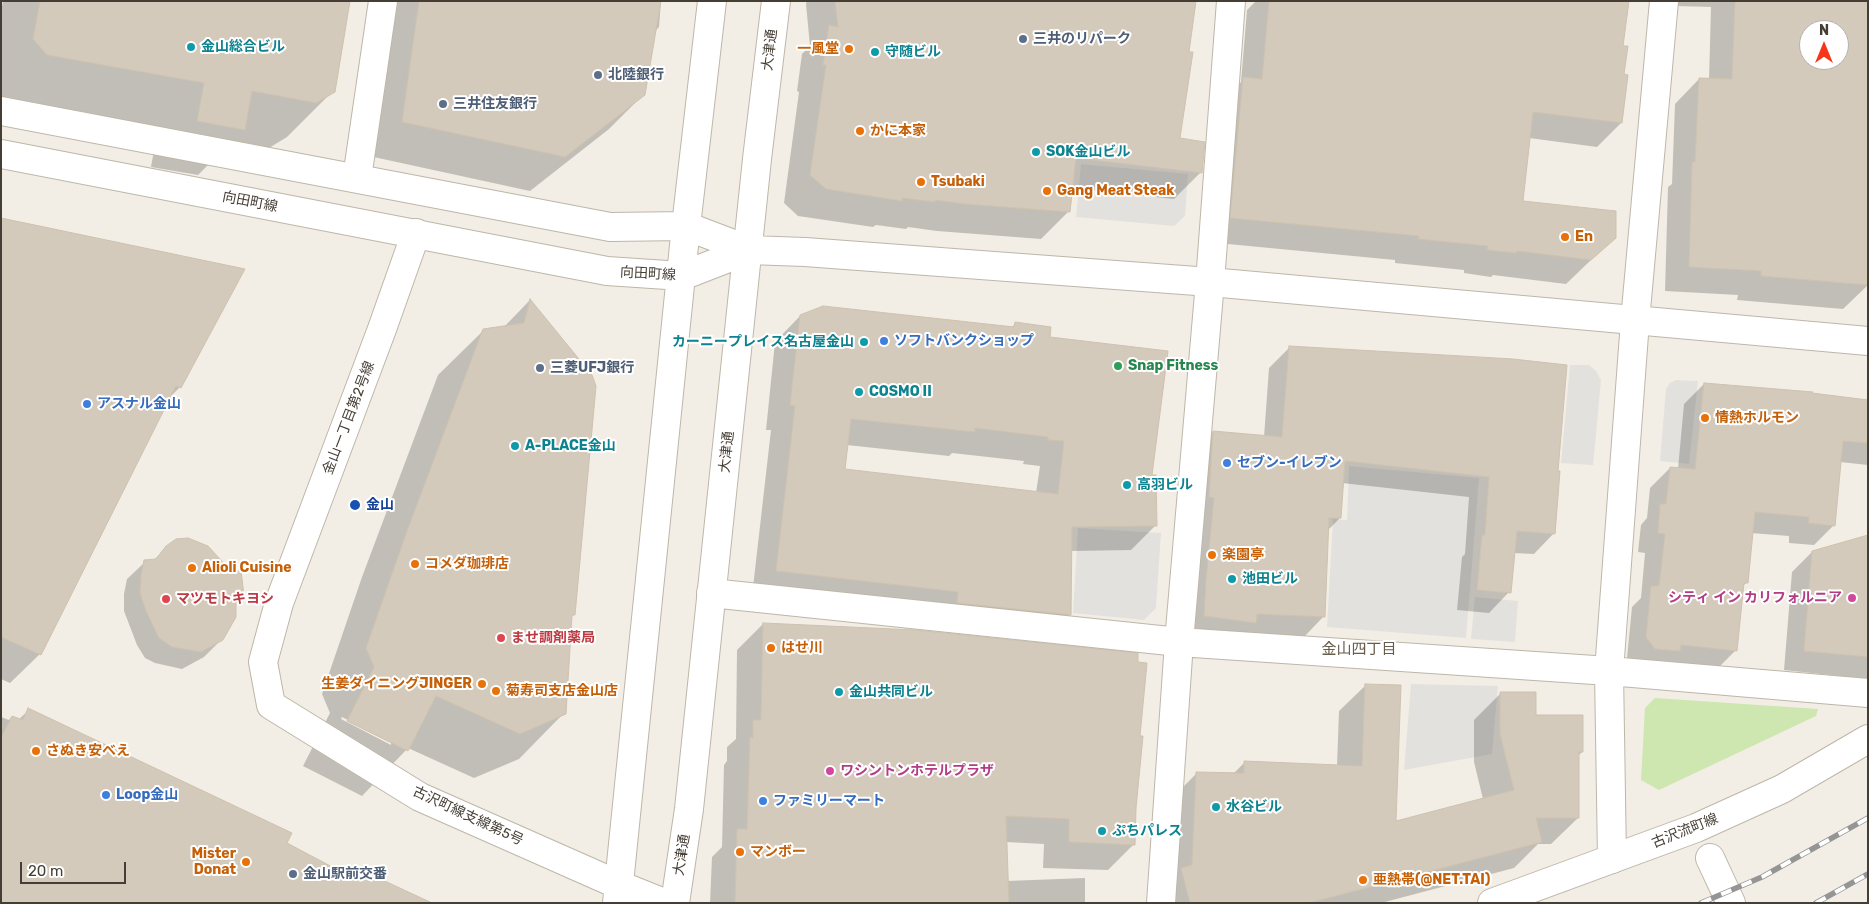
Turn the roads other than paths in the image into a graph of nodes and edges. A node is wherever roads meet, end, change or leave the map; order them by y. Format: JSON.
{"nodes":[{"id":1,"x":383,"y":1,"type":"edge"},
{"id":2,"x":712,"y":1,"type":"edge"},
{"id":3,"x":776,"y":1,"type":"edge"},
{"id":4,"x":1231,"y":1,"type":"edge"},
{"id":5,"x":1664,"y":1,"type":"edge"},
{"id":6,"x":1,"y":111,"type":"edge"},
{"id":7,"x":1,"y":154,"type":"edge"},
{"id":8,"x":357,"y":178,"type":"junction"},
{"id":9,"x":686,"y":226,"type":"junction"},
{"id":10,"x":416,"y":233,"type":"junction"},
{"id":11,"x":748,"y":250,"type":"junction"},
{"id":12,"x":682,"y":276,"type":"junction"},
{"id":13,"x":1210,"y":282,"type":"junction"},
{"id":14,"x":1635,"y":321,"type":"junction"},
{"id":15,"x":1868,"y":341,"type":"edge"},
{"id":16,"x":711,"y":593,"type":"junction"},
{"id":17,"x":1179,"y":642,"type":"junction"},
{"id":18,"x":1609,"y":671,"type":"junction"},
{"id":19,"x":1868,"y":693,"type":"edge"},
{"id":20,"x":272,"y":705,"type":"joint"},
{"id":21,"x":1868,"y":739,"type":"edge"},
{"id":22,"x":1612,"y":859,"type":"junction"},
{"id":23,"x":1713,"y":866,"type":"dead end"},
{"id":24,"x":618,"y":894,"type":"edge"},
{"id":25,"x":664,"y":903,"type":"edge"},
{"id":26,"x":674,"y":903,"type":"edge"},
{"id":27,"x":1161,"y":903,"type":"edge"},
{"id":28,"x":1492,"y":903,"type":"edge"},
{"id":29,"x":1730,"y":903,"type":"edge"}],
"edges":[{"from":1,"to":8,"type":"street"},
{"from":2,"to":9,"type":"street"},
{"from":3,"to":11,"type":"street","name":"大津通"},
{"from":4,"to":13,"type":"street"},
{"from":5,"to":14,"type":"street"},
{"from":6,"to":8,"type":"street"},
{"from":7,"to":10,"type":"street","name":"向田町線"},
{"from":8,"to":9,"type":"street"},
{"from":9,"to":11,"type":"street"},
{"from":9,"to":12,"type":"street"},
{"from":10,"to":12,"type":"street","name":"向田町線"},
{"from":10,"to":20,"type":"street","name":"金山一丁目第2号線"},
{"from":11,"to":12,"type":"street","name":"向田町線"},
{"from":11,"to":13,"type":"street"},
{"from":11,"to":16,"type":"street","name":"大津通"},
{"from":12,"to":24,"type":"street"},
{"from":13,"to":14,"type":"street"},
{"from":13,"to":17,"type":"street"},
{"from":14,"to":15,"type":"street"},
{"from":14,"to":18,"type":"street"},
{"from":16,"to":17,"type":"street"},
{"from":16,"to":26,"type":"street","name":"大津通"},
{"from":17,"to":18,"type":"street"},
{"from":17,"to":27,"type":"street"},
{"from":18,"to":19,"type":"street"},
{"from":18,"to":22,"type":"street"},
{"from":20,"to":24,"type":"street","name":"古沢町線支線第5号"},
{"from":21,"to":22,"type":"street","name":"古沢流町線"},
{"from":22,"to":28,"type":"street","name":"古沢流町線"},
{"from":23,"to":29,"type":"street"},
{"from":24,"to":25,"type":"street","name":"古沢町線支線第5号"}]}
